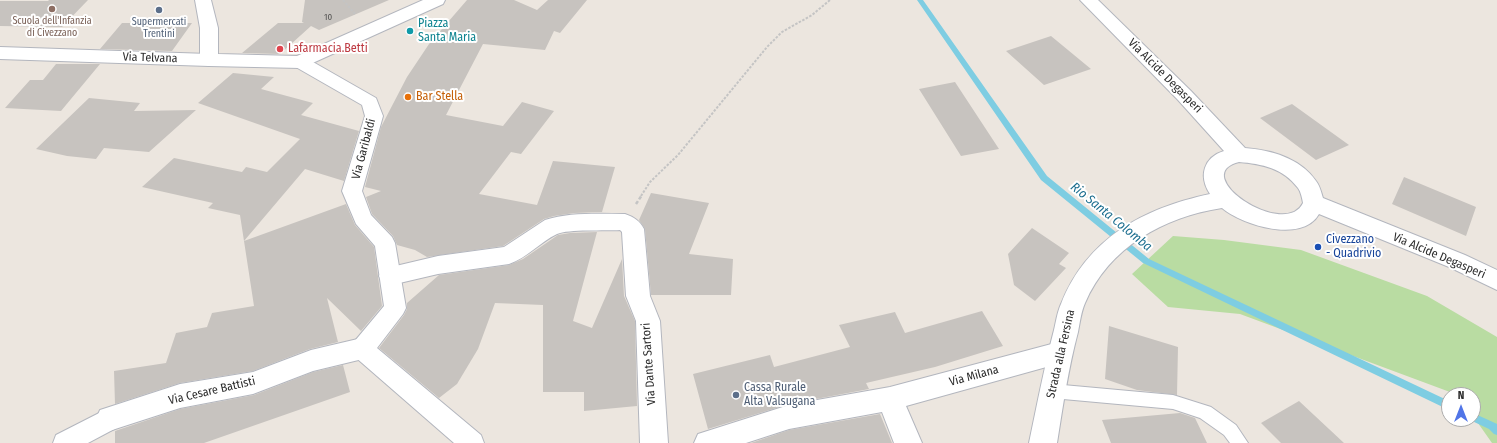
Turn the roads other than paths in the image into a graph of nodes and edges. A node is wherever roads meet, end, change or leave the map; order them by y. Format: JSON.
{"nodes":[{"id":1,"x":203,"y":0,"type":"edge"},
{"id":2,"x":437,"y":0,"type":"edge"},
{"id":3,"x":1088,"y":0,"type":"edge"},
{"id":4,"x":0,"y":53,"type":"edge"},
{"id":5,"x":209,"y":60,"type":"junction"},
{"id":6,"x":300,"y":62,"type":"junction"},
{"id":7,"x":1239,"y":155,"type":"junction"},
{"id":8,"x":1225,"y":199,"type":"junction"},
{"id":9,"x":1314,"y":203,"type":"junction"},
{"id":10,"x":391,"y":276,"type":"junction"},
{"id":11,"x":1497,"y":281,"type":"edge"},
{"id":12,"x":362,"y":349,"type":"junction"},
{"id":13,"x":1059,"y":353,"type":"junction"},
{"id":14,"x":1052,"y":391,"type":"junction"},
{"id":15,"x":890,"y":399,"type":"junction"},
{"id":16,"x":109,"y":419,"type":"joint"},
{"id":17,"x":65,"y":443,"type":"edge"},
{"id":18,"x":472,"y":443,"type":"edge"},
{"id":19,"x":654,"y":443,"type":"edge"},
{"id":20,"x":708,"y":443,"type":"edge"},
{"id":21,"x":908,"y":443,"type":"edge"},
{"id":22,"x":1043,"y":443,"type":"edge"},
{"id":23,"x":1240,"y":443,"type":"edge"}],
"edges":[{"from":1,"to":5,"type":"street"},
{"from":2,"to":6,"type":"street"},
{"from":3,"to":7,"type":"street","name":"Via Alcide Degasperi"},
{"from":4,"to":5,"type":"street","name":"Via Telvana"},
{"from":5,"to":6,"type":"street","name":"Via Telvana"},
{"from":6,"to":10,"type":"street","name":"Via Garibaldi"},
{"from":7,"to":8,"type":"street"},
{"from":7,"to":9,"type":"street"},
{"from":8,"to":9,"type":"street"},
{"from":8,"to":13,"type":"street","name":"Strada alla Fersina"},
{"from":9,"to":11,"type":"street","name":"Via Alcide Degasperi"},
{"from":10,"to":12,"type":"street","name":"Via Garibaldi"},
{"from":10,"to":19,"type":"street","name":"Via Dante Sartori"},
{"from":12,"to":16,"type":"street","name":"Via Cesare Battisti"},
{"from":12,"to":18,"type":"street"},
{"from":13,"to":14,"type":"street","name":"Strada alla Fersina"},
{"from":13,"to":15,"type":"street","name":"Via Milana"},
{"from":14,"to":22,"type":"street","name":"Strada alla Fersina"},
{"from":14,"to":23,"type":"lane"},
{"from":15,"to":20,"type":"street","name":"Via Milana"},
{"from":15,"to":21,"type":"street"},
{"from":16,"to":17,"type":"street","name":"Via Cesare Battisti"}]}
